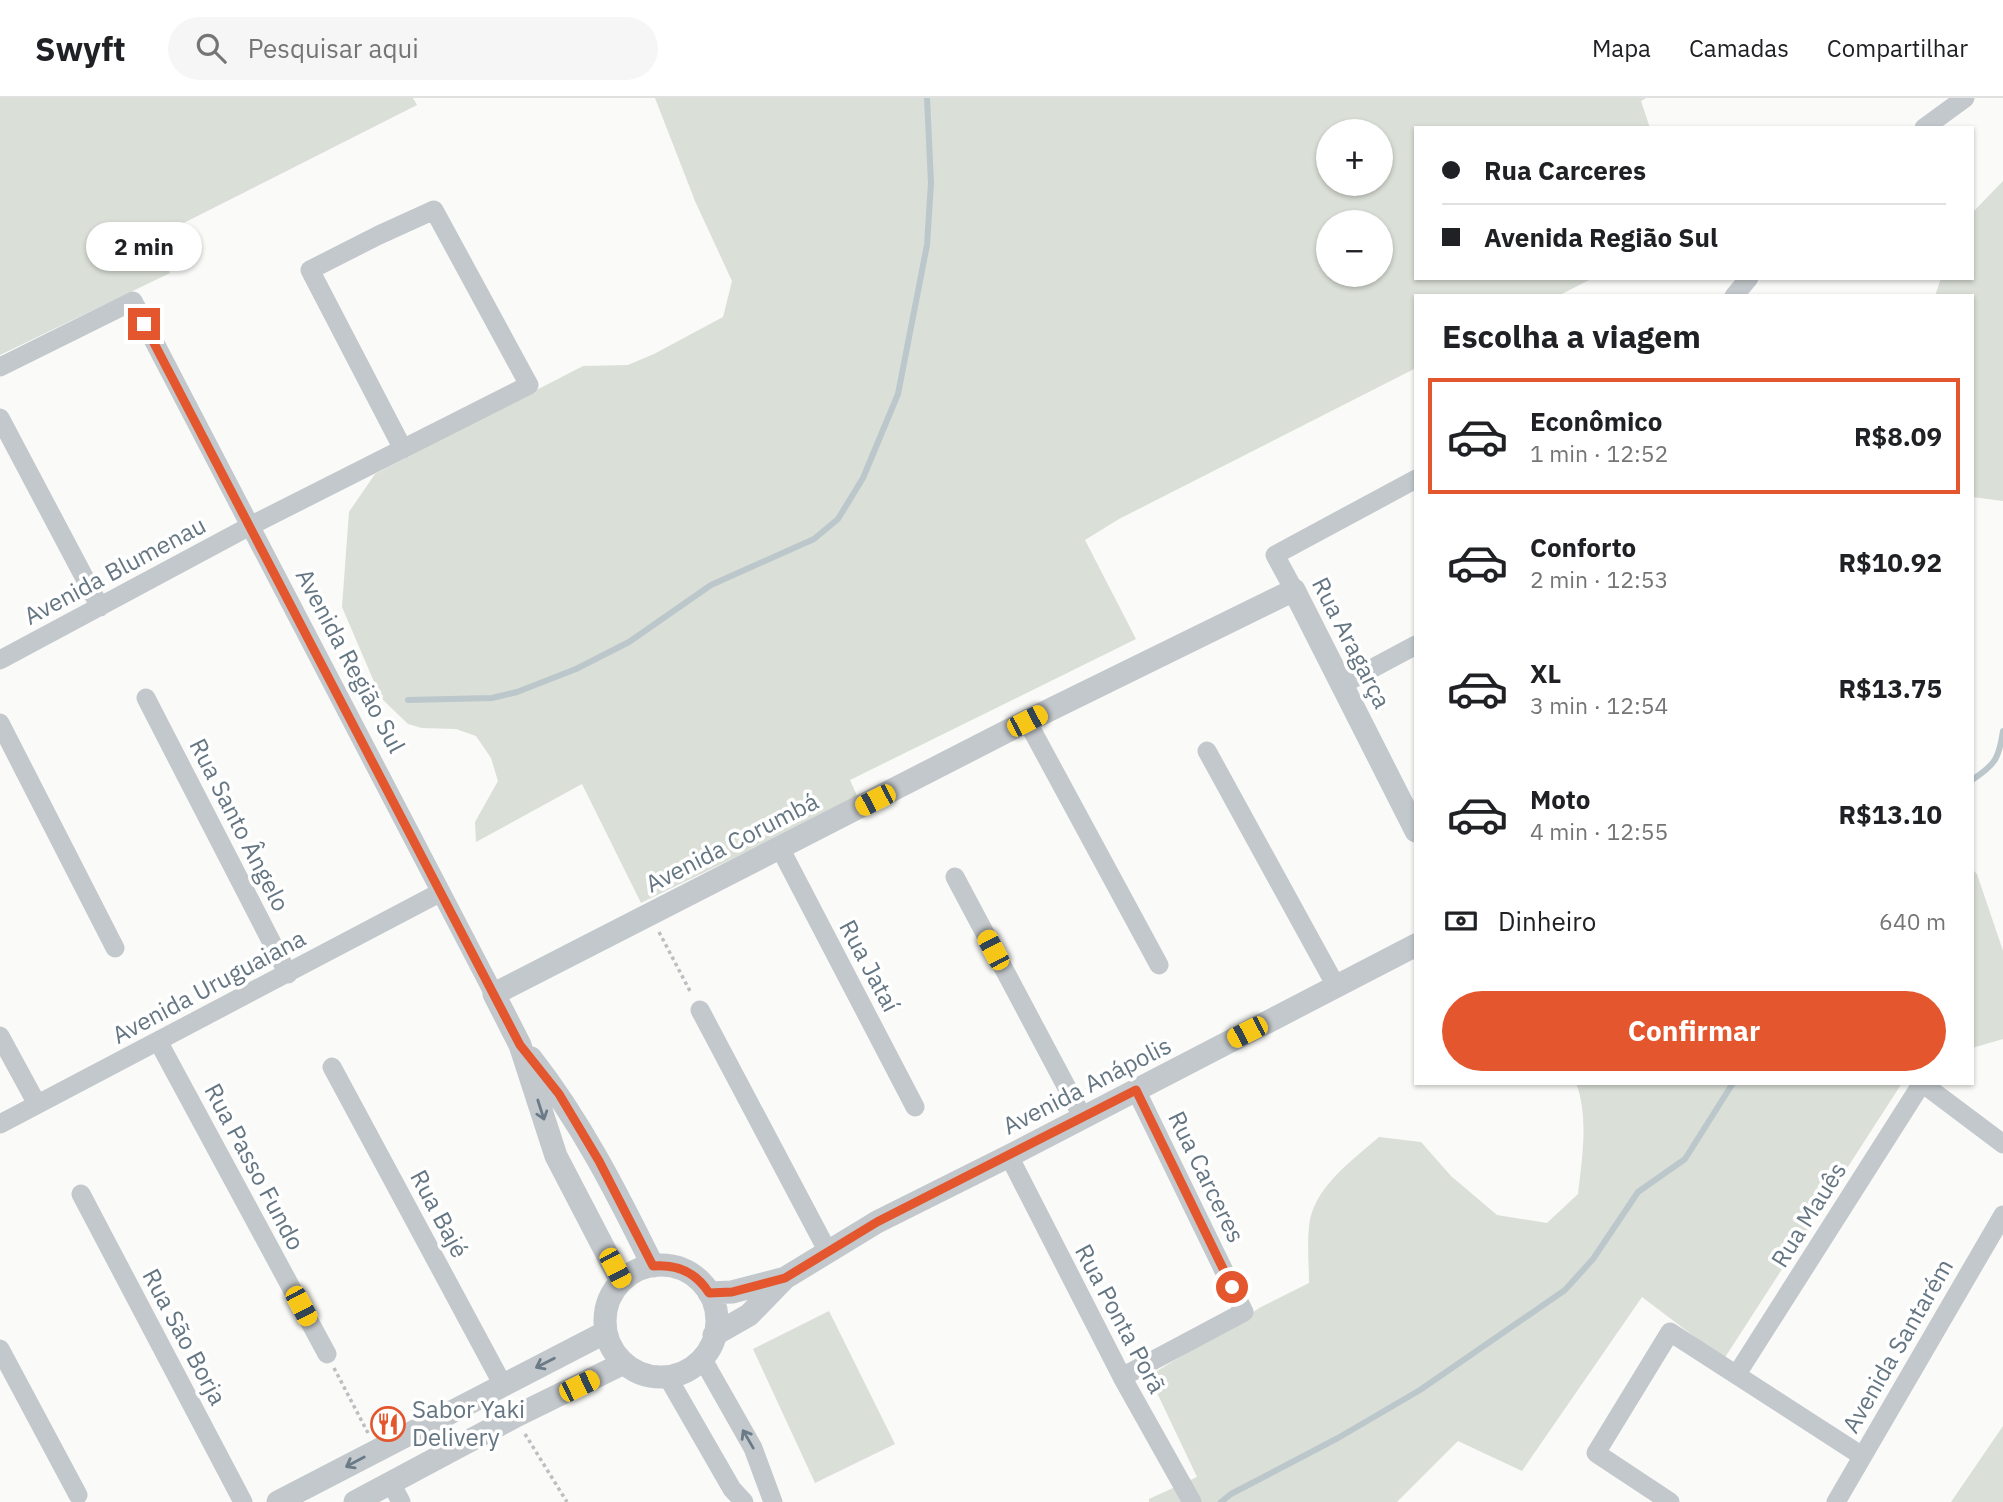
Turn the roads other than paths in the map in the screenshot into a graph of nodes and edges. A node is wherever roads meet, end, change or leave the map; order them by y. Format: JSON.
{"nodes":[{"id":1,"x":1965,"y":98,"type":"edge"},
{"id":2,"x":1927,"y":126,"type":"edge"},
{"id":3,"x":1747,"y":280,"type":"edge"},
{"id":4,"x":1736,"y":294,"type":"edge"},
{"id":5,"x":0,"y":368,"type":"edge"},
{"id":6,"x":0,"y":418,"type":"edge"},
{"id":7,"x":403,"y":449,"type":"junction"},
{"id":8,"x":1414,"y":480,"type":"edge"},
{"id":9,"x":250,"y":526,"type":"junction"},
{"id":10,"x":1294,"y":590,"type":"junction"},
{"id":11,"x":100,"y":607,"type":"junction"},
{"id":12,"x":1414,"y":646,"type":"edge"},
{"id":13,"x":0,"y":660,"type":"edge"},
{"id":14,"x":1343,"y":684,"type":"junction"},
{"id":15,"x":146,"y":698,"type":"dead end"},
{"id":16,"x":1027,"y":721,"type":"junction"},
{"id":17,"x":0,"y":723,"type":"edge"},
{"id":18,"x":1207,"y":751,"type":"dead end"},
{"id":19,"x":1412,"y":816,"type":"edge"},
{"id":20,"x":780,"y":848,"type":"junction"},
{"id":21,"x":955,"y":877,"type":"dead end"},
{"id":22,"x":441,"y":891,"type":"junction"},
{"id":23,"x":1414,"y":946,"type":"edge"},
{"id":24,"x":115,"y":948,"type":"dead end"},
{"id":25,"x":1159,"y":965,"type":"dead end"},
{"id":26,"x":288,"y":974,"type":"junction"},
{"id":27,"x":1336,"y":986,"type":"junction"},
{"id":28,"x":494,"y":994,"type":"junction"},
{"id":29,"x":700,"y":1010,"type":"road end"},
{"id":30,"x":0,"y":1036,"type":"edge"},
{"id":31,"x":158,"y":1041,"type":"junction"},
{"id":32,"x":520,"y":1045,"type":"junction"},
{"id":33,"x":332,"y":1067,"type":"dead end"},
{"id":34,"x":1921,"y":1085,"type":"edge"},
{"id":35,"x":1925,"y":1085,"type":"edge"},
{"id":36,"x":1136,"y":1090,"type":"junction"},
{"id":37,"x":37,"y":1104,"type":"junction"},
{"id":38,"x":915,"y":1107,"type":"dead end"},
{"id":39,"x":1083,"y":1118,"type":"junction"},
{"id":40,"x":0,"y":1124,"type":"edge"},
{"id":41,"x":2003,"y":1144,"type":"edge"},
{"id":42,"x":1009,"y":1156,"type":"junction"},
{"id":43,"x":82,"y":1194,"type":"dead end"},
{"id":44,"x":2003,"y":1215,"type":"edge"},
{"id":45,"x":828,"y":1250,"type":"junction"},
{"id":46,"x":653,"y":1266,"type":"junction"},
{"id":47,"x":785,"y":1278,"type":"junction"},
{"id":48,"x":621,"y":1281,"type":"junction"},
{"id":49,"x":709,"y":1293,"type":"junction"},
{"id":50,"x":606,"y":1332,"type":"junction"},
{"id":51,"x":715,"y":1335,"type":"junction"},
{"id":52,"x":0,"y":1349,"type":"edge"},
{"id":53,"x":327,"y":1354,"type":"road end"},
{"id":54,"x":702,"y":1358,"type":"junction"},
{"id":55,"x":624,"y":1363,"type":"junction"},
{"id":56,"x":1737,"y":1374,"type":"junction"},
{"id":57,"x":667,"y":1376,"type":"junction"},
{"id":58,"x":1122,"y":1377,"type":"junction"},
{"id":59,"x":503,"y":1385,"type":"junction"},
{"id":60,"x":1862,"y":1457,"type":"junction"},
{"id":61,"x":396,"y":1493,"type":"edge"},
{"id":62,"x":78,"y":1494,"type":"dead end"},
{"id":63,"x":243,"y":1502,"type":"edge"},
{"id":64,"x":278,"y":1502,"type":"edge"},
{"id":65,"x":355,"y":1502,"type":"edge"},
{"id":66,"x":744,"y":1502,"type":"edge"},
{"id":67,"x":773,"y":1502,"type":"edge"},
{"id":68,"x":1192,"y":1502,"type":"edge"},
{"id":69,"x":1670,"y":1502,"type":"edge"},
{"id":70,"x":1836,"y":1502,"type":"edge"}],
"edges":[{"from":1,"to":2,"type":"street"},
{"from":3,"to":4,"type":"street"},
{"from":5,"to":9,"type":"street","name":"Avenida Região Sul"},
{"from":6,"to":11,"type":"street"},
{"from":7,"to":7,"type":"street","name":"Avenida Blumenau"},
{"from":7,"to":9,"type":"street","name":"Avenida Blumenau"},
{"from":8,"to":10,"type":"street","name":"Rua Aragarça"},
{"from":9,"to":11,"type":"street","name":"Avenida Blumenau"},
{"from":9,"to":22,"type":"street","name":"Avenida Região Sul"},
{"from":10,"to":14,"type":"street","name":"Rua Aragarça"},
{"from":10,"to":16,"type":"street","name":"Avenida Corumbá"},
{"from":11,"to":13,"type":"street","name":"Avenida Blumenau"},
{"from":12,"to":14,"type":"street"},
{"from":14,"to":19,"type":"street","name":"Rua Aragarça"},
{"from":15,"to":26,"type":"street","name":"Rua Santo Ângelo"},
{"from":16,"to":20,"type":"street","name":"Avenida Corumbá"},
{"from":16,"to":25,"type":"street"},
{"from":17,"to":24,"type":"street"},
{"from":18,"to":27,"type":"street"},
{"from":20,"to":28,"type":"street","name":"Avenida Corumbá"},
{"from":20,"to":38,"type":"street","name":"Rua Jataí"},
{"from":21,"to":39,"type":"street"},
{"from":22,"to":26,"type":"street","name":"Avenida Uruguaiana"},
{"from":22,"to":28,"type":"street","name":"Avenida Região Sul"},
{"from":23,"to":27,"type":"street","name":"Avenida Anápolis"},
{"from":26,"to":31,"type":"street","name":"Avenida Uruguaiana"},
{"from":27,"to":36,"type":"street","name":"Avenida Anápolis"},
{"from":28,"to":32,"type":"street","name":"Avenida Região Sul"},
{"from":29,"to":45,"type":"street"},
{"from":30,"to":37,"type":"street"},
{"from":31,"to":37,"type":"street","name":"Avenida Uruguaiana"},
{"from":31,"to":53,"type":"street","name":"Rua Passo Fundo"},
{"from":32,"to":46,"type":"street","name":"Avenida Região Sul"},
{"from":32,"to":48,"type":"street","name":"Avenida Região Sul","one_way":true},
{"from":33,"to":59,"type":"street","name":"Rua Bajé"},
{"from":34,"to":56,"type":"street","name":"Rua Mauês"},
{"from":35,"to":41,"type":"street"},
{"from":36,"to":39,"type":"street","name":"Avenida Anápolis"},
{"from":36,"to":58,"type":"street","name":"Rua Carceres"},
{"from":37,"to":40,"type":"street","name":"Avenida Uruguaiana"},
{"from":39,"to":42,"type":"street","name":"Avenida Anápolis"},
{"from":42,"to":45,"type":"street","name":"Avenida Anápolis"},
{"from":42,"to":58,"type":"street","name":"Rua Ponta Porã"},
{"from":43,"to":63,"type":"street","name":"Rua São Borja"},
{"from":44,"to":60,"type":"street","name":"Avenida Santarém"},
{"from":45,"to":47,"type":"street","name":"Avenida Anápolis"},
{"from":46,"to":48,"type":"street"},
{"from":46,"to":49,"type":"street"},
{"from":47,"to":49,"type":"street","name":"Avenida Anápolis"},
{"from":47,"to":51,"type":"street","name":"Avenida Anápolis"},
{"from":48,"to":50,"type":"street"},
{"from":49,"to":51,"type":"street"},
{"from":50,"to":55,"type":"street"},
{"from":50,"to":59,"type":"street","one_way":true},
{"from":51,"to":54,"type":"street"},
{"from":52,"to":62,"type":"street"},
{"from":54,"to":57,"type":"street"},
{"from":67,"to":54,"type":"street","one_way":true},
{"from":55,"to":57,"type":"street"},
{"from":55,"to":61,"type":"street"},
{"from":56,"to":60,"type":"street"},
{"from":56,"to":69,"type":"street"},
{"from":57,"to":66,"type":"street"},
{"from":58,"to":68,"type":"street","name":"Rua Ponta Porã"},
{"from":59,"to":64,"type":"street","one_way":true},
{"from":60,"to":70,"type":"street","name":"Avenida Santarém"},
{"from":61,"to":65,"type":"street"}]}
